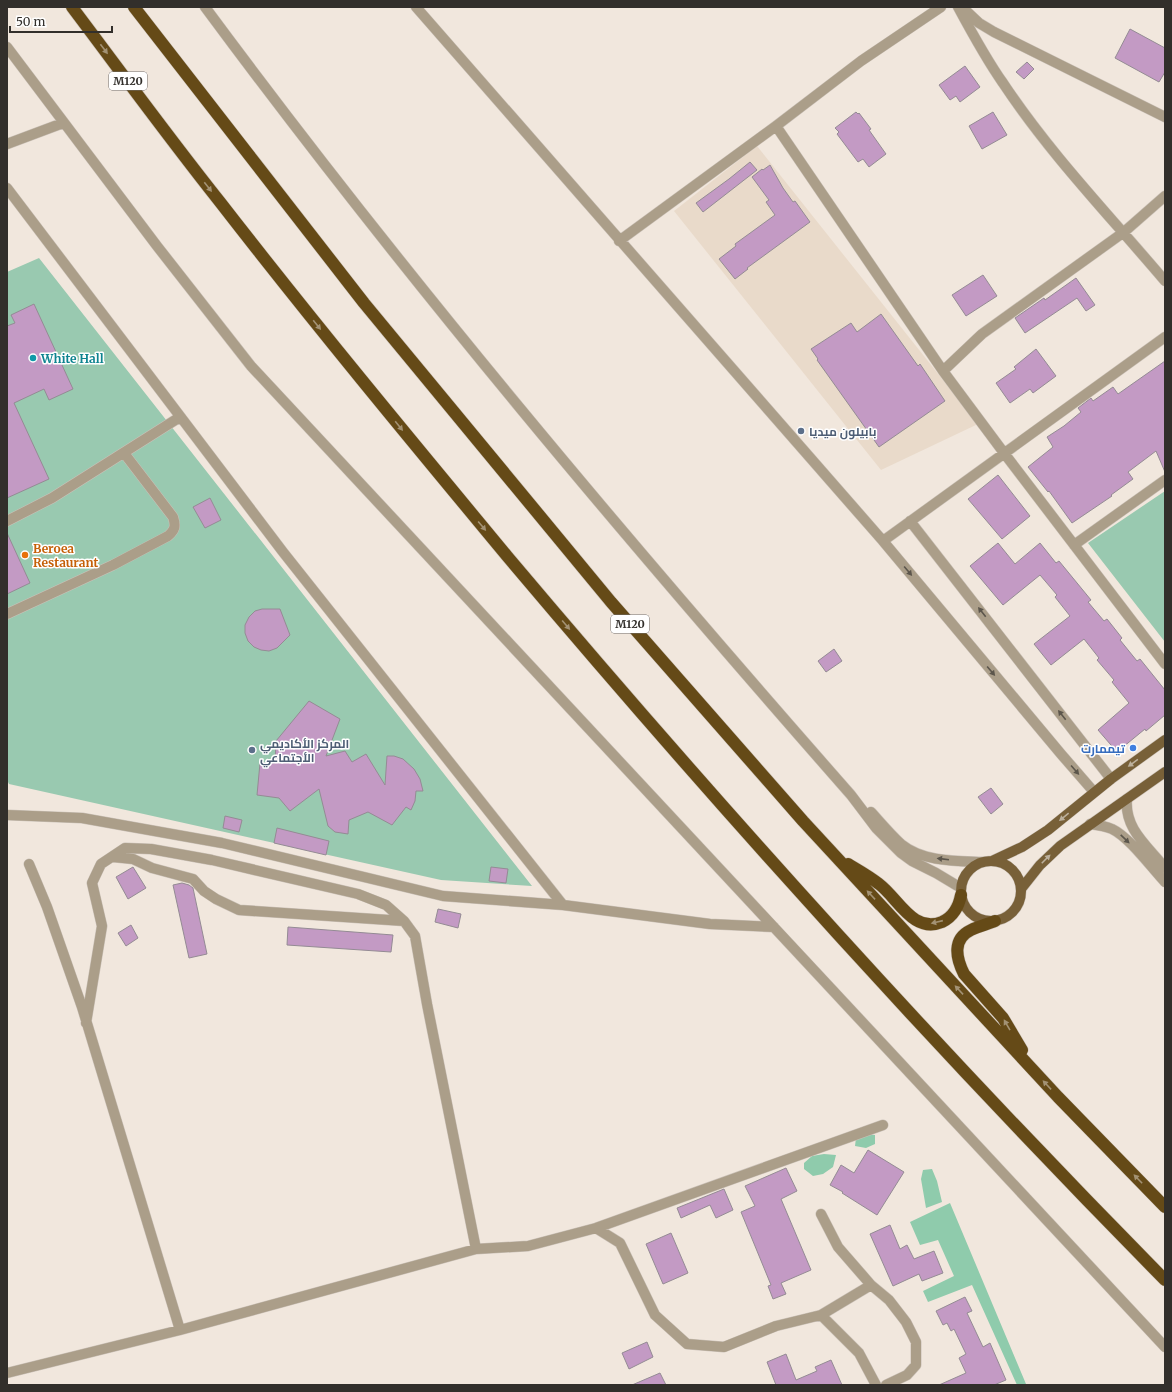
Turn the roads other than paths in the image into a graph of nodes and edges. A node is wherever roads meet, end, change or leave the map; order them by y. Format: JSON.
{"nodes":[{"id":1,"x":72,"y":7,"type":"edge"},
{"id":2,"x":134,"y":7,"type":"edge"},
{"id":3,"x":205,"y":7,"type":"edge"},
{"id":4,"x":416,"y":7,"type":"edge"},
{"id":5,"x":941,"y":7,"type":"edge"},
{"id":6,"x":958,"y":7,"type":"edge"},
{"id":7,"x":961,"y":7,"type":"edge"},
{"id":8,"x":7,"y":47,"type":"edge"},
{"id":9,"x":1165,"y":117,"type":"edge"},
{"id":10,"x":63,"y":123,"type":"junction"},
{"id":11,"x":776,"y":126,"type":"junction"},
{"id":12,"x":7,"y":144,"type":"edge"},
{"id":13,"x":7,"y":188,"type":"edge"},
{"id":14,"x":1165,"y":196,"type":"edge"},
{"id":15,"x":1124,"y":232,"type":"junction"},
{"id":16,"x":619,"y":241,"type":"junction"},
{"id":17,"x":1165,"y":281,"type":"edge"},
{"id":18,"x":1165,"y":337,"type":"edge"},
{"id":19,"x":943,"y":371,"type":"junction"},
{"id":20,"x":180,"y":417,"type":"junction"},
{"id":21,"x":124,"y":453,"type":"junction"},
{"id":22,"x":1004,"y":454,"type":"junction"},
{"id":23,"x":1165,"y":480,"type":"edge"},
{"id":24,"x":7,"y":521,"type":"edge"},
{"id":25,"x":910,"y":521,"type":"junction"},
{"id":26,"x":883,"y":541,"type":"junction"},
{"id":27,"x":1074,"y":545,"type":"junction"},
{"id":28,"x":7,"y":614,"type":"edge"},
{"id":29,"x":1165,"y":664,"type":"edge"},
{"id":30,"x":1165,"y":740,"type":"edge"},
{"id":31,"x":1165,"y":772,"type":"edge"},
{"id":32,"x":1112,"y":779,"type":"junction"},
{"id":33,"x":1094,"y":792,"type":"junction"},
{"id":34,"x":851,"y":796,"type":"junction"},
{"id":35,"x":1127,"y":799,"type":"junction"},
{"id":36,"x":7,"y":815,"type":"edge"},
{"id":37,"x":1090,"y":824,"type":"junction"},
{"id":38,"x":834,"y":855,"type":"junction"},
{"id":39,"x":112,"y":857,"type":"junction"},
{"id":40,"x":987,"y":862,"type":"junction"},
{"id":41,"x":29,"y":864,"type":"dead end"},
{"id":42,"x":1165,"y":868,"type":"edge"},
{"id":43,"x":1165,"y":882,"type":"edge"},
{"id":44,"x":1021,"y":889,"type":"junction"},
{"id":45,"x":961,"y":892,"type":"junction"},
{"id":46,"x":563,"y":905,"type":"junction"},
{"id":47,"x":404,"y":921,"type":"junction"},
{"id":48,"x":995,"y":921,"type":"junction"},
{"id":49,"x":774,"y":927,"type":"junction"},
{"id":50,"x":86,"y":1023,"type":"junction"},
{"id":51,"x":1034,"y":1070,"type":"junction"},
{"id":52,"x":883,"y":1125,"type":"dead end"},
{"id":53,"x":1165,"y":1207,"type":"edge"},
{"id":54,"x":821,"y":1214,"type":"dead end"},
{"id":55,"x":596,"y":1228,"type":"junction"},
{"id":56,"x":476,"y":1250,"type":"junction"},
{"id":57,"x":1165,"y":1280,"type":"edge"},
{"id":58,"x":871,"y":1285,"type":"junction"},
{"id":59,"x":821,"y":1315,"type":"junction"},
{"id":60,"x":180,"y":1330,"type":"junction"},
{"id":61,"x":1165,"y":1347,"type":"edge"},
{"id":62,"x":7,"y":1373,"type":"edge"},
{"id":63,"x":876,"y":1385,"type":"edge"},
{"id":64,"x":886,"y":1385,"type":"edge"}],
"edges":[{"from":1,"to":57,"type":"highway","number":"M120","one_way":true},
{"from":2,"to":38,"type":"highway","number":"M120"},
{"from":3,"to":34,"type":"street"},
{"from":4,"to":16,"type":"street"},
{"from":5,"to":11,"type":"street"},
{"from":6,"to":15,"type":"street"},
{"from":7,"to":9,"type":"street"},
{"from":8,"to":10,"type":"street"},
{"from":10,"to":12,"type":"street"},
{"from":10,"to":49,"type":"street"},
{"from":11,"to":16,"type":"street"},
{"from":11,"to":19,"type":"street"},
{"from":13,"to":20,"type":"street"},
{"from":14,"to":15,"type":"street"},
{"from":15,"to":17,"type":"street"},
{"from":15,"to":19,"type":"street"},
{"from":16,"to":26,"type":"street"},
{"from":18,"to":22,"type":"street"},
{"from":19,"to":22,"type":"street"},
{"from":20,"to":21,"type":"street"},
{"from":20,"to":46,"type":"street"},
{"from":21,"to":24,"type":"street"},
{"from":21,"to":28,"type":"street"},
{"from":22,"to":25,"type":"street"},
{"from":22,"to":27,"type":"street"},
{"from":23,"to":27,"type":"street"},
{"from":25,"to":26,"type":"street"},
{"from":32,"to":25,"type":"street","one_way":true},
{"from":26,"to":33,"type":"street","one_way":true},
{"from":27,"to":29,"type":"street"},
{"from":30,"to":32,"type":"main road","one_way":true},
{"from":31,"to":35,"type":"main road"},
{"from":32,"to":33,"type":"main road"},
{"from":33,"to":40,"type":"main road","one_way":true},
{"from":40,"to":34,"type":"street","one_way":true},
{"from":34,"to":45,"type":"street"},
{"from":35,"to":37,"type":"main road"},
{"from":35,"to":42,"type":"street"},
{"from":36,"to":46,"type":"street"},
{"from":37,"to":43,"type":"street","one_way":true},
{"from":44,"to":37,"type":"main road","one_way":true},
{"from":45,"to":38,"type":"highway","one_way":true},
{"from":51,"to":38,"type":"highway","number":"M120","one_way":true},
{"from":39,"to":47,"type":"street"},
{"from":39,"to":47,"type":"street"},
{"from":39,"to":50,"type":"street"},
{"from":40,"to":44,"type":"main road"},
{"from":40,"to":45,"type":"main road"},
{"from":41,"to":50,"type":"street"},
{"from":44,"to":48,"type":"main road"},
{"from":45,"to":48,"type":"main road"},
{"from":46,"to":49,"type":"street"},
{"from":47,"to":56,"type":"street"},
{"from":51,"to":48,"type":"highway","one_way":true},
{"from":49,"to":61,"type":"street"},
{"from":50,"to":60,"type":"street"},
{"from":53,"to":51,"type":"highway","number":"M120","one_way":true},
{"from":52,"to":55,"type":"street"},
{"from":54,"to":58,"type":"street"},
{"from":55,"to":56,"type":"street"},
{"from":55,"to":59,"type":"street"},
{"from":56,"to":60,"type":"street"},
{"from":58,"to":59,"type":"street"},
{"from":58,"to":64,"type":"street"},
{"from":59,"to":63,"type":"street"},
{"from":60,"to":62,"type":"street"}]}
